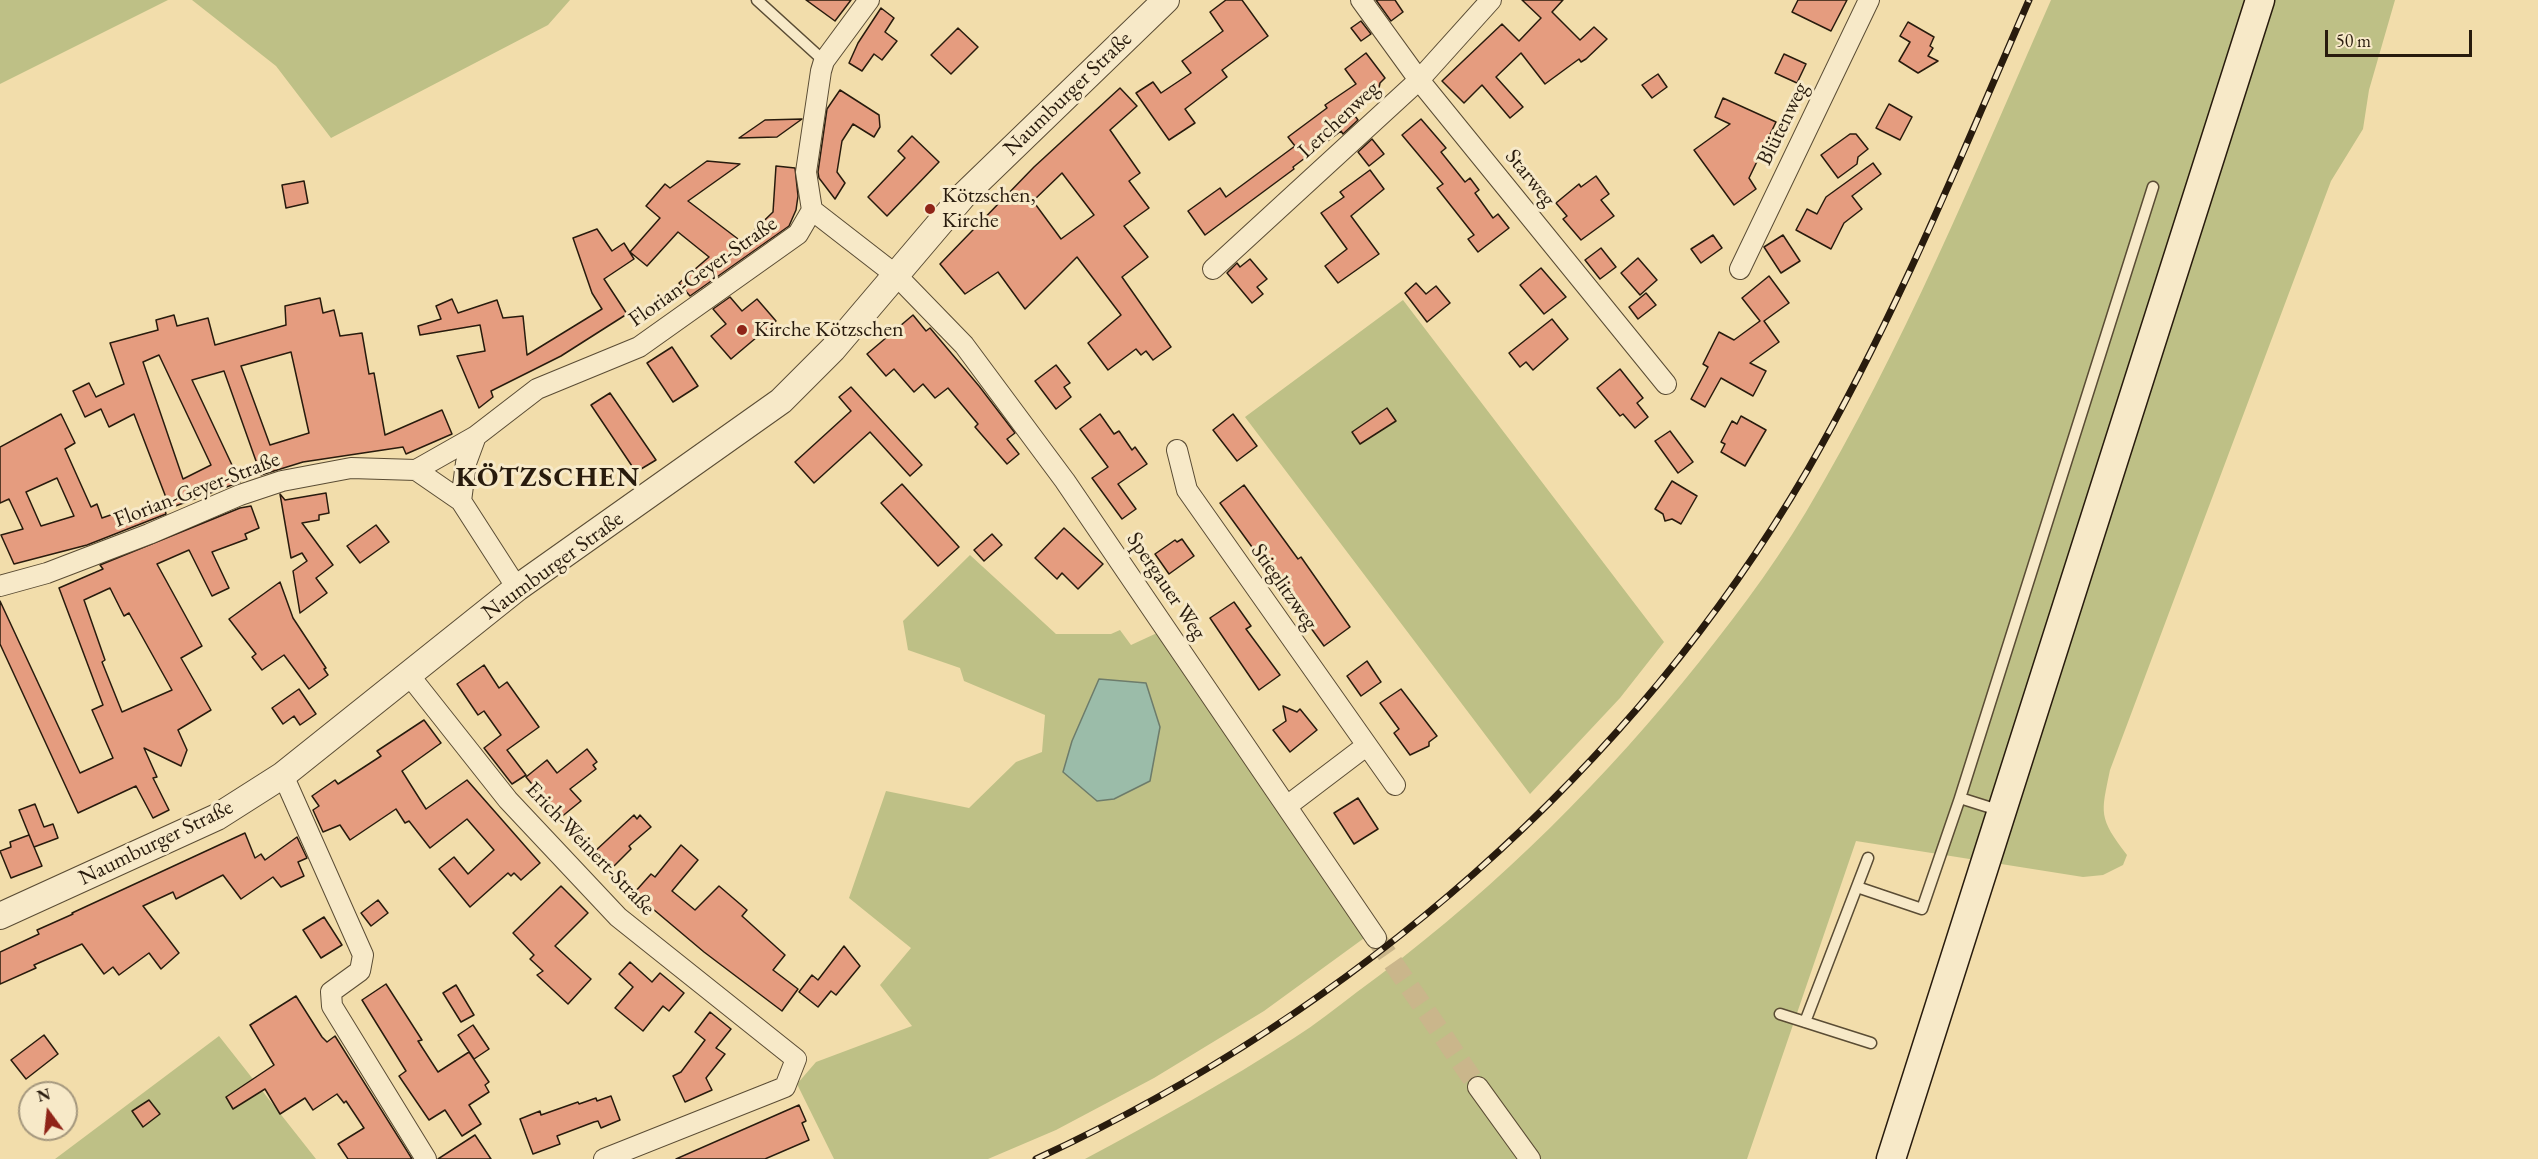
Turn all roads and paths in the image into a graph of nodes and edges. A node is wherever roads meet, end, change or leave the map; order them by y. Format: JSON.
{"nodes":[{"id":1,"x":757,"y":0,"type":"edge"},
{"id":2,"x":869,"y":0,"type":"edge"},
{"id":3,"x":1166,"y":0,"type":"edge"},
{"id":4,"x":1361,"y":0,"type":"edge"},
{"id":5,"x":1491,"y":0,"type":"edge"},
{"id":6,"x":1869,"y":0,"type":"edge"},
{"id":7,"x":2260,"y":0,"type":"edge"},
{"id":8,"x":824,"y":61,"type":"junction"},
{"id":9,"x":1419,"y":80,"type":"junction"},
{"id":10,"x":2153,"y":188,"type":"dead end"},
{"id":11,"x":812,"y":210,"type":"junction"},
{"id":12,"x":1213,"y":269,"type":"dead end"},
{"id":13,"x":1740,"y":269,"type":"dead end"},
{"id":14,"x":897,"y":276,"type":"junction"},
{"id":15,"x":1666,"y":384,"type":"dead end"},
{"id":16,"x":476,"y":435,"type":"junction"},
{"id":17,"x":1177,"y":450,"type":"dead end"},
{"id":18,"x":416,"y":470,"type":"junction"},
{"id":19,"x":461,"y":501,"type":"junction"},
{"id":20,"x":0,"y":586,"type":"edge"},
{"id":21,"x":517,"y":588,"type":"junction"},
{"id":22,"x":409,"y":675,"type":"junction"},
{"id":23,"x":1366,"y":746,"type":"junction"},
{"id":24,"x":283,"y":775,"type":"junction"},
{"id":25,"x":1395,"y":785,"type":"dead end"},
{"id":26,"x":1960,"y":798,"type":"junction"},
{"id":27,"x":1287,"y":806,"type":"junction"},
{"id":28,"x":2002,"y":811,"type":"junction"},
{"id":29,"x":1868,"y":858,"type":"dead end"},
{"id":30,"x":1857,"y":887,"type":"junction"},
{"id":31,"x":0,"y":916,"type":"edge"},
{"id":32,"x":1376,"y":938,"type":"tunnel mouth"},
{"id":33,"x":1780,"y":1014,"type":"dead end"},
{"id":34,"x":1806,"y":1022,"type":"junction"},
{"id":35,"x":1871,"y":1043,"type":"dead end"},
{"id":36,"x":1478,"y":1087,"type":"tunnel mouth"},
{"id":37,"x":426,"y":1159,"type":"edge"},
{"id":38,"x":604,"y":1159,"type":"edge"},
{"id":39,"x":1530,"y":1159,"type":"edge"},
{"id":40,"x":1891,"y":1159,"type":"edge"}],
"edges":[{"from":1,"to":8,"type":"lane"},
{"from":2,"to":8,"type":"street"},
{"from":3,"to":14,"type":"street","name":"Naumburger Straße"},
{"from":4,"to":9,"type":"street","name":"Starweg"},
{"from":5,"to":9,"type":"street","name":"Lerchenweg"},
{"from":6,"to":13,"type":"street","name":"Blütenweg"},
{"from":7,"to":28,"type":"main road"},
{"from":8,"to":11,"type":"street"},
{"from":9,"to":12,"type":"street","name":"Lerchenweg"},
{"from":9,"to":15,"type":"street","name":"Starweg"},
{"from":10,"to":26,"type":"lane"},
{"from":11,"to":14,"type":"street","name":"Spergauer Weg"},
{"from":11,"to":16,"type":"street","name":"Florian-Geyer-Straße"},
{"from":14,"to":21,"type":"street","name":"Naumburger Straße"},
{"from":14,"to":27,"type":"street","name":"Spergauer Weg"},
{"from":16,"to":18,"type":"street","name":"Florian-Geyer-Straße"},
{"from":16,"to":19,"type":"street"},
{"from":17,"to":23,"type":"street","name":"Stieglitzweg"},
{"from":18,"to":19,"type":"street"},
{"from":18,"to":20,"type":"street","name":"Florian-Geyer-Straße"},
{"from":19,"to":21,"type":"street"},
{"from":21,"to":22,"type":"street","name":"Naumburger Straße"},
{"from":22,"to":24,"type":"street","name":"Naumburger Straße"},
{"from":22,"to":38,"type":"street","name":"Erich-Weinert-Straße"},
{"from":23,"to":25,"type":"street","name":"Stieglitzweg"},
{"from":23,"to":27,"type":"street"},
{"from":24,"to":31,"type":"street","name":"Naumburger Straße"},
{"from":24,"to":37,"type":"street"},
{"from":26,"to":28,"type":"lane"},
{"from":26,"to":30,"type":"lane"},
{"from":27,"to":32,"type":"street","name":"Spergauer Weg"},
{"from":28,"to":40,"type":"main road"},
{"from":29,"to":30,"type":"lane"},
{"from":30,"to":34,"type":"lane"},
{"from":33,"to":34,"type":"lane"},
{"from":34,"to":35,"type":"lane"},
{"from":36,"to":39,"type":"street"}]}
